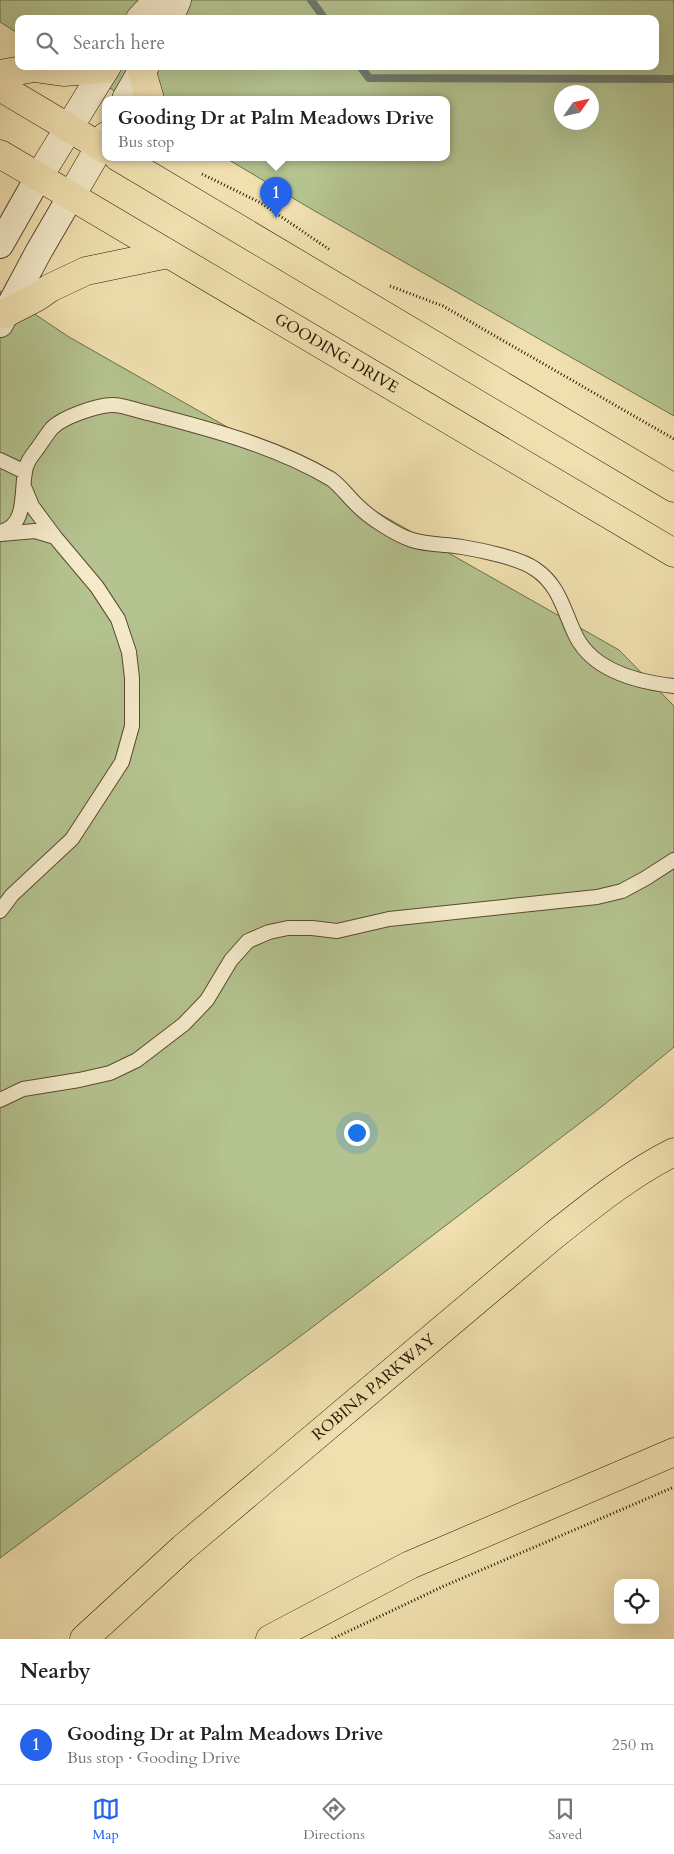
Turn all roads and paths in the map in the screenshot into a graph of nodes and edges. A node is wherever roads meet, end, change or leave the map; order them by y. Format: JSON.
{"nodes":[{"id":1,"x":158,"y":0,"type":"edge"},
{"id":2,"x":177,"y":0,"type":"edge"},
{"id":3,"x":144,"y":15,"type":"edge"},
{"id":4,"x":171,"y":15,"type":"edge"},
{"id":5,"x":23,"y":70,"type":"edge"},
{"id":6,"x":48,"y":70,"type":"edge"},
{"id":7,"x":84,"y":70,"type":"edge"},
{"id":8,"x":105,"y":70,"type":"edge"},
{"id":9,"x":143,"y":70,"type":"edge"},
{"id":10,"x":144,"y":70,"type":"edge"},
{"id":11,"x":0,"y":74,"type":"edge"},
{"id":12,"x":0,"y":87,"type":"edge"},
{"id":13,"x":128,"y":96,"type":"edge"},
{"id":14,"x":149,"y":96,"type":"edge"},
{"id":15,"x":68,"y":129,"type":"junction"},
{"id":16,"x":102,"y":145,"type":"edge"},
{"id":17,"x":0,"y":154,"type":"edge"},
{"id":18,"x":102,"y":154,"type":"edge"},
{"id":19,"x":148,"y":166,"type":"edge"},
{"id":20,"x":199,"y":173,"type":"dead end"},
{"id":21,"x":38,"y":178,"type":"junction"},
{"id":22,"x":71,"y":196,"type":"junction"},
{"id":23,"x":0,"y":245,"type":"edge"},
{"id":24,"x":168,"y":254,"type":"junction"},
{"id":25,"x":337,"y":256,"type":"dead end"},
{"id":26,"x":386,"y":284,"type":"dead end"},
{"id":27,"x":2,"y":319,"type":"edge"},
{"id":28,"x":674,"y":439,"type":"edge"},
{"id":29,"x":0,"y":460,"type":"edge"},
{"id":30,"x":24,"y":477,"type":"junction"},
{"id":31,"x":674,"y":488,"type":"edge"},
{"id":32,"x":0,"y":533,"type":"edge"},
{"id":33,"x":55,"y":537,"type":"junction"},
{"id":34,"x":674,"y":554,"type":"edge"},
{"id":35,"x":674,"y":686,"type":"edge"},
{"id":36,"x":674,"y":860,"type":"edge"},
{"id":37,"x":0,"y":911,"type":"edge"},
{"id":38,"x":0,"y":1100,"type":"edge"},
{"id":39,"x":674,"y":1152,"type":"edge"},
{"id":40,"x":674,"y":1452,"type":"edge"},
{"id":41,"x":674,"y":1486,"type":"edge"},
{"id":42,"x":84,"y":1639,"type":"edge"},
{"id":43,"x":270,"y":1639,"type":"edge"},
{"id":44,"x":332,"y":1639,"type":"edge"}],
"edges":[{"from":1,"to":3,"type":"street"},
{"from":2,"to":4,"type":"street"},
{"from":5,"to":11,"type":"main road"},
{"from":6,"to":7,"type":"main road"},
{"from":8,"to":15,"type":"street"},
{"from":9,"to":13,"type":"street"},
{"from":10,"to":14,"type":"main road"},
{"from":12,"to":15,"type":"main road"},
{"from":15,"to":16,"type":"main road"},
{"from":15,"to":21,"type":"street"},
{"from":17,"to":21,"type":"main road","name":"GOODING DRIVE"},
{"from":18,"to":22,"type":"street"},
{"from":19,"to":31,"type":"main road"},
{"from":20,"to":25,"type":"path"},
{"from":21,"to":22,"type":"main road","name":"GOODING DRIVE"},
{"from":21,"to":23,"type":"street"},
{"from":22,"to":24,"type":"main road","name":"GOODING DRIVE"},
{"from":22,"to":27,"type":"street"},
{"from":24,"to":27,"type":"main road"},
{"from":24,"to":34,"type":"main road","name":"GOODING DRIVE"},
{"from":26,"to":28,"type":"path"},
{"from":29,"to":30,"type":"lane"},
{"from":30,"to":32,"type":"lane"},
{"from":30,"to":33,"type":"lane"},
{"from":30,"to":35,"type":"lane"},
{"from":32,"to":33,"type":"lane"},
{"from":33,"to":37,"type":"lane"},
{"from":36,"to":38,"type":"lane"},
{"from":39,"to":42,"type":"main road","name":"ROBINA PARKWAY"},
{"from":40,"to":43,"type":"main road"},
{"from":41,"to":44,"type":"path"}]}
